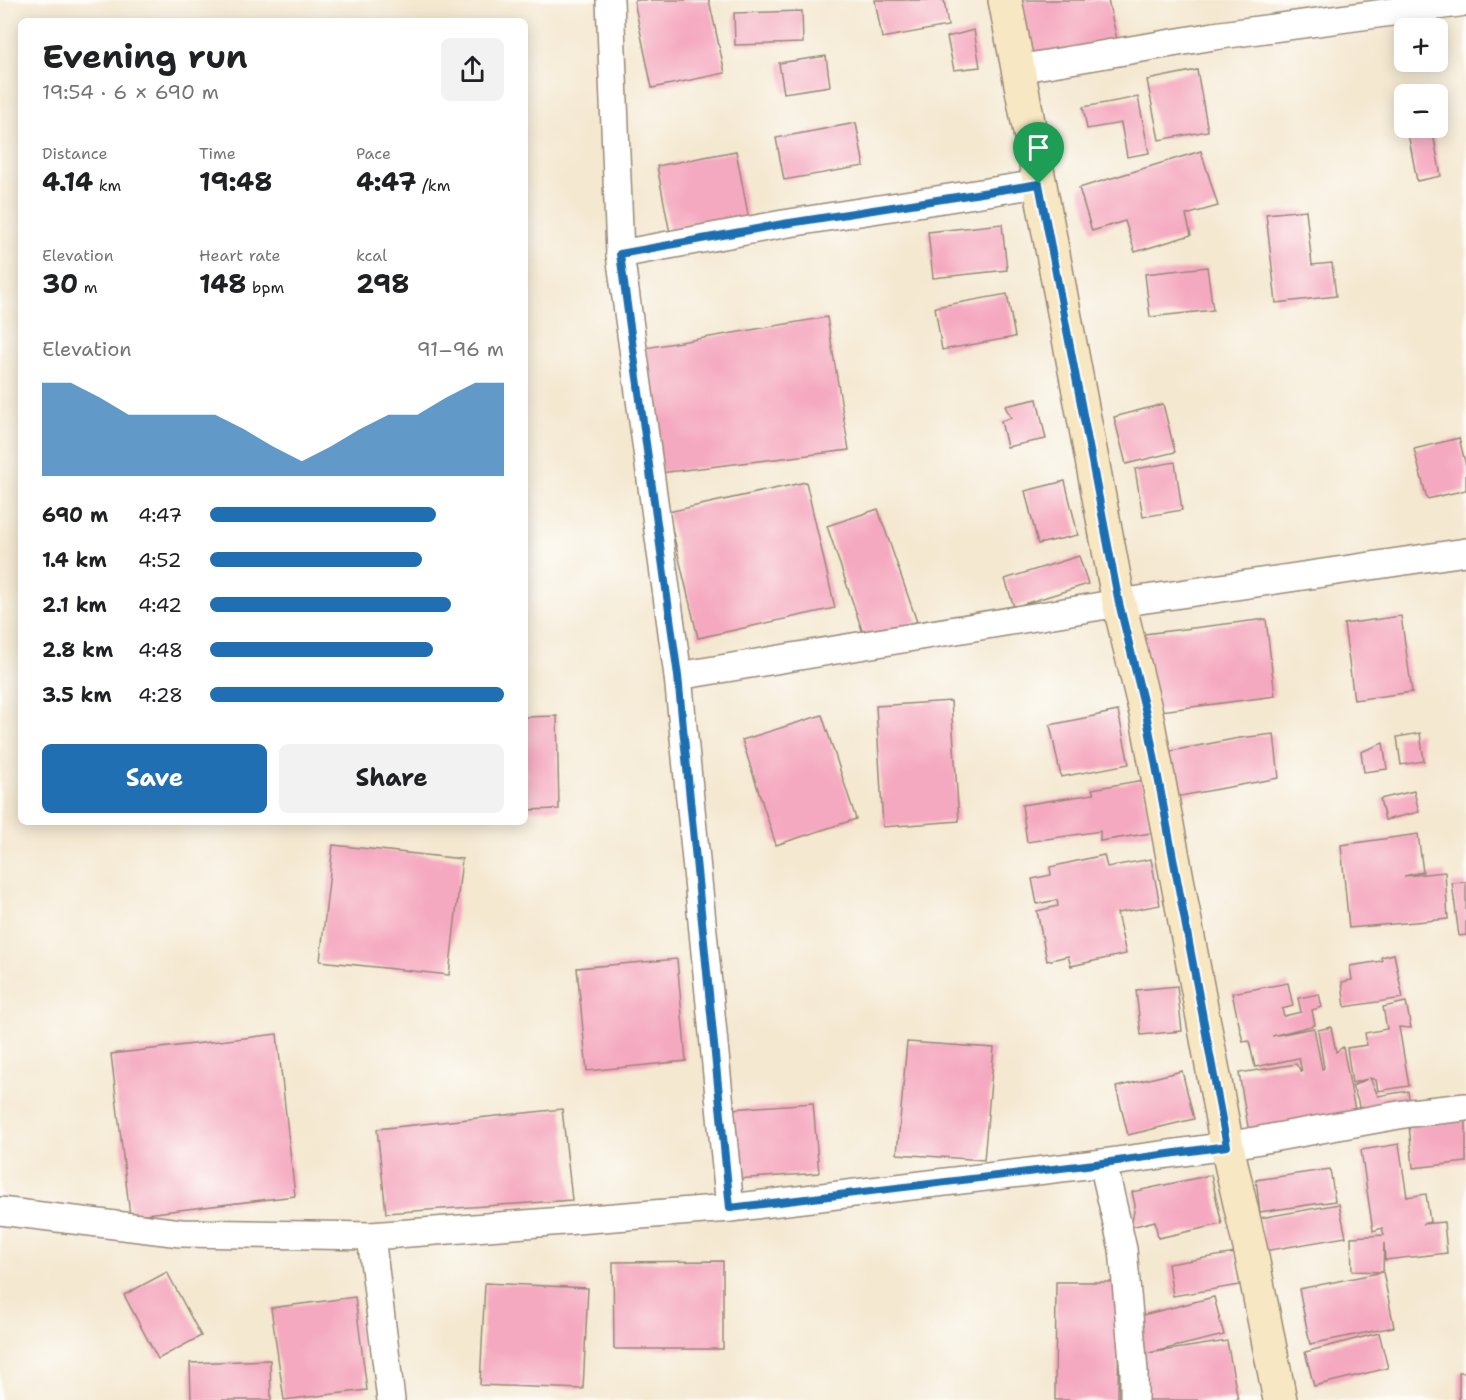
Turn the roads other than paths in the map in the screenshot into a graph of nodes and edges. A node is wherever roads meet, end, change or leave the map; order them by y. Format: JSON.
{"nodes":[{"id":1,"x":610,"y":0,"type":"edge"},
{"id":2,"x":1005,"y":0,"type":"edge"},
{"id":3,"x":1466,"y":2,"type":"edge"},
{"id":4,"x":1017,"y":69,"type":"junction"},
{"id":5,"x":1039,"y":184,"type":"junction"},
{"id":6,"x":620,"y":254,"type":"junction"},
{"id":7,"x":1466,"y":552,"type":"edge"},
{"id":8,"x":1119,"y":603,"type":"junction"},
{"id":9,"x":678,"y":676,"type":"junction"},
{"id":10,"x":1466,"y":1107,"type":"edge"},
{"id":11,"x":1227,"y":1146,"type":"junction"},
{"id":12,"x":1103,"y":1163,"type":"junction"},
{"id":13,"x":730,"y":1208,"type":"junction"},
{"id":14,"x":0,"y":1211,"type":"edge"},
{"id":15,"x":371,"y":1236,"type":"junction"},
{"id":16,"x":391,"y":1400,"type":"edge"},
{"id":17,"x":1134,"y":1400,"type":"edge"},
{"id":18,"x":1280,"y":1400,"type":"edge"}],
"edges":[{"from":1,"to":6,"type":"street"},
{"from":2,"to":4,"type":"main road"},
{"from":3,"to":4,"type":"street"},
{"from":4,"to":5,"type":"main road"},
{"from":5,"to":6,"type":"street"},
{"from":5,"to":8,"type":"main road"},
{"from":6,"to":9,"type":"street"},
{"from":7,"to":8,"type":"street"},
{"from":8,"to":9,"type":"street"},
{"from":8,"to":11,"type":"main road"},
{"from":9,"to":13,"type":"street"},
{"from":10,"to":11,"type":"street"},
{"from":11,"to":12,"type":"street"},
{"from":11,"to":18,"type":"main road"},
{"from":12,"to":13,"type":"street"},
{"from":12,"to":17,"type":"street"},
{"from":13,"to":15,"type":"street"},
{"from":14,"to":15,"type":"street"},
{"from":15,"to":16,"type":"street"}]}
